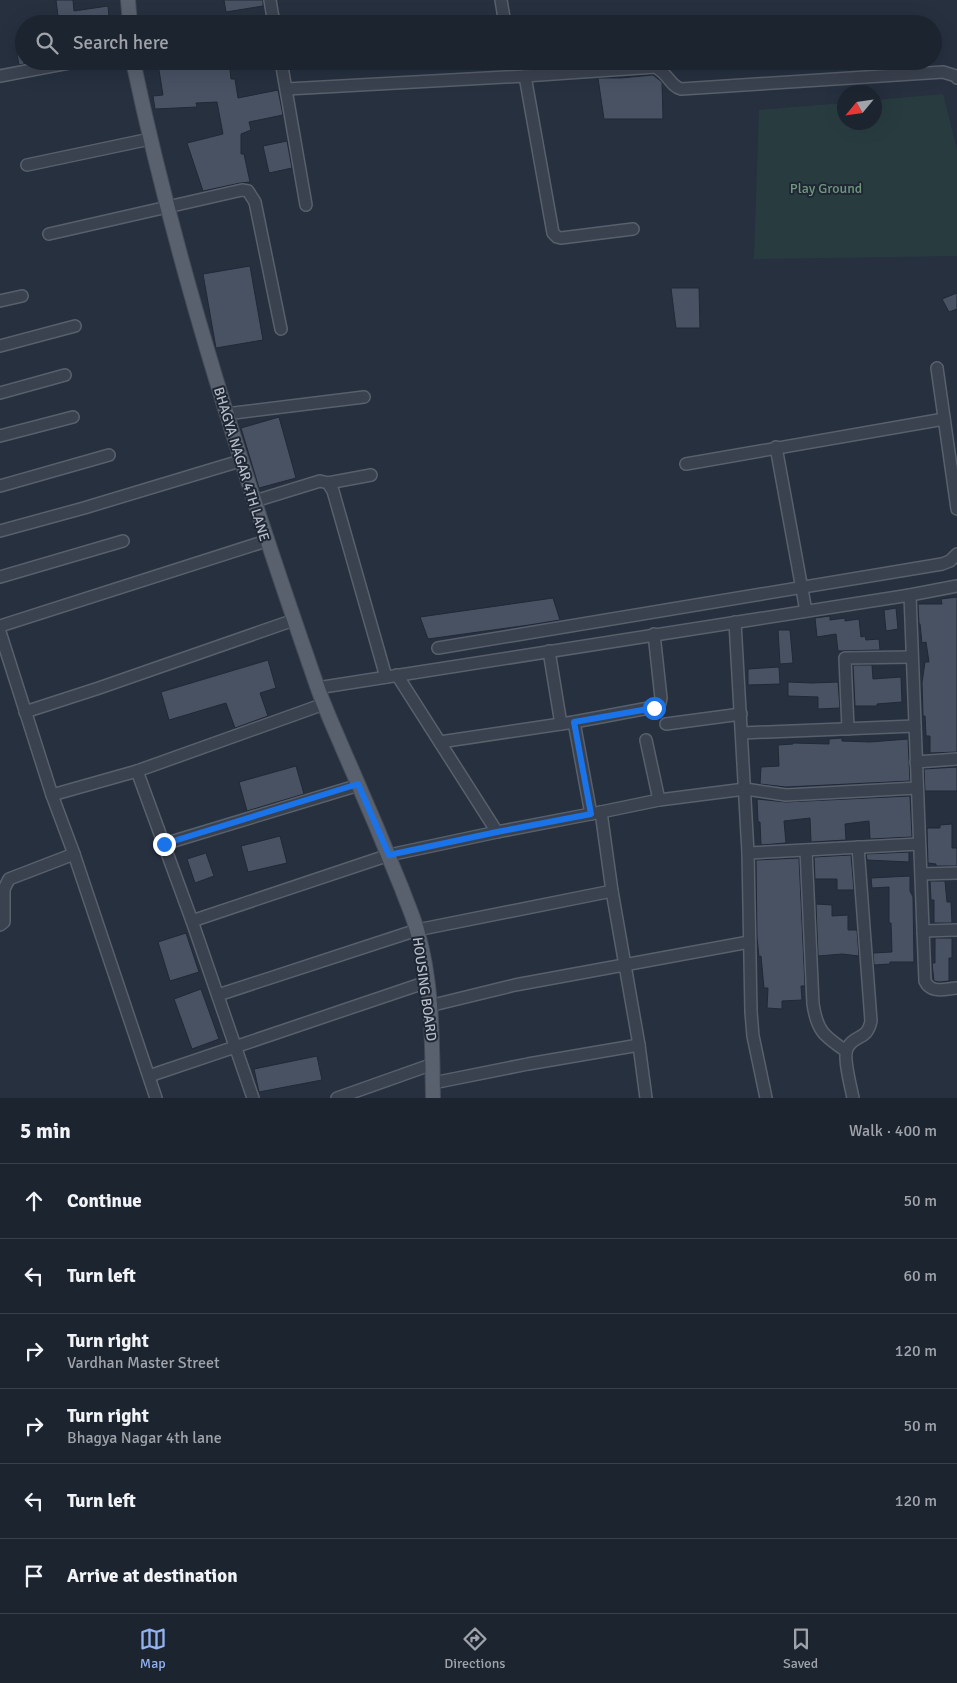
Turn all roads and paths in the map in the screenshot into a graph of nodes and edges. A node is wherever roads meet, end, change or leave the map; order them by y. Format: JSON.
{"nodes":[{"id":1,"x":128,"y":0,"type":"edge"},
{"id":2,"x":270,"y":0,"type":"edge"},
{"id":3,"x":501,"y":0,"type":"edge"},
{"id":4,"x":129,"y":15,"type":"edge"},
{"id":5,"x":272,"y":15,"type":"edge"},
{"id":6,"x":504,"y":15,"type":"edge"},
{"id":7,"x":32,"y":70,"type":"edge"},
{"id":8,"x":135,"y":70,"type":"edge"},
{"id":9,"x":283,"y":70,"type":"edge"},
{"id":10,"x":612,"y":70,"type":"edge"},
{"id":11,"x":662,"y":70,"type":"edge"},
{"id":12,"x":0,"y":76,"type":"edge"},
{"id":13,"x":525,"y":76,"type":"junction"},
{"id":14,"x":957,"y":78,"type":"edge"},
{"id":15,"x":286,"y":90,"type":"junction"},
{"id":16,"x":150,"y":139,"type":"junction"},
{"id":17,"x":27,"y":164,"type":"dead end"},
{"id":18,"x":306,"y":205,"type":"dead end"},
{"id":19,"x":168,"y":207,"type":"junction"},
{"id":20,"x":633,"y":229,"type":"dead end"},
{"id":21,"x":49,"y":234,"type":"dead end"},
{"id":22,"x":22,"y":296,"type":"dead end"},
{"id":23,"x":0,"y":301,"type":"edge"},
{"id":24,"x":74,"y":326,"type":"dead end"},
{"id":25,"x":281,"y":329,"type":"dead end"},
{"id":26,"x":0,"y":346,"type":"edge"},
{"id":27,"x":937,"y":368,"type":"dead end"},
{"id":28,"x":65,"y":375,"type":"dead end"},
{"id":29,"x":0,"y":393,"type":"edge"},
{"id":30,"x":364,"y":397,"type":"dead end"},
{"id":31,"x":226,"y":414,"type":"junction"},
{"id":32,"x":73,"y":417,"type":"dead end"},
{"id":33,"x":944,"y":420,"type":"junction"},
{"id":34,"x":0,"y":436,"type":"edge"},
{"id":35,"x":776,"y":448,"type":"junction"},
{"id":36,"x":109,"y":455,"type":"dead end"},
{"id":37,"x":240,"y":460,"type":"junction"},
{"id":38,"x":686,"y":464,"type":"dead end"},
{"id":39,"x":371,"y":475,"type":"dead end"},
{"id":40,"x":328,"y":483,"type":"junction"},
{"id":41,"x":0,"y":486,"type":"edge"},
{"id":42,"x":255,"y":501,"type":"junction"},
{"id":43,"x":957,"y":509,"type":"edge"},
{"id":44,"x":0,"y":531,"type":"edge"},
{"id":45,"x":123,"y":541,"type":"dead end"},
{"id":46,"x":266,"y":541,"type":"junction"},
{"id":47,"x":957,"y":554,"type":"edge"},
{"id":48,"x":0,"y":577,"type":"edge"},
{"id":49,"x":957,"y":586,"type":"edge"},
{"id":50,"x":801,"y":587,"type":"junction"},
{"id":51,"x":910,"y":595,"type":"junction"},
{"id":52,"x":806,"y":611,"type":"junction"},
{"id":53,"x":294,"y":620,"type":"junction"},
{"id":54,"x":735,"y":622,"type":"junction"},
{"id":55,"x":0,"y":626,"type":"edge"},
{"id":56,"x":0,"y":632,"type":"edge"},
{"id":57,"x":654,"y":634,"type":"junction"},
{"id":58,"x":438,"y":648,"type":"dead end"},
{"id":59,"x":549,"y":651,"type":"junction"},
{"id":60,"x":3,"y":654,"type":"edge"},
{"id":61,"x":912,"y":657,"type":"junction"},
{"id":62,"x":391,"y":676,"type":"junction"},
{"id":63,"x":317,"y":688,"type":"junction"},
{"id":64,"x":324,"y":704,"type":"junction"},
{"id":65,"x":25,"y":712,"type":"junction"},
{"id":66,"x":741,"y":714,"type":"junction"},
{"id":67,"x":574,"y":722,"type":"junction"},
{"id":68,"x":561,"y":724,"type":"junction"},
{"id":69,"x":666,"y":724,"type":"dead end"},
{"id":70,"x":915,"y":726,"type":"junction"},
{"id":71,"x":848,"y":729,"type":"junction"},
{"id":72,"x":742,"y":733,"type":"junction"},
{"id":73,"x":646,"y":740,"type":"dead end"},
{"id":74,"x":440,"y":742,"type":"junction"},
{"id":75,"x":957,"y":759,"type":"edge"},
{"id":76,"x":916,"y":762,"type":"junction"},
{"id":77,"x":136,"y":771,"type":"junction"},
{"id":78,"x":358,"y":784,"type":"junction"},
{"id":79,"x":917,"y":788,"type":"junction"},
{"id":80,"x":745,"y":789,"type":"junction"},
{"id":81,"x":52,"y":794,"type":"junction"},
{"id":82,"x":659,"y":800,"type":"junction"},
{"id":83,"x":596,"y":813,"type":"junction"},
{"id":84,"x":497,"y":832,"type":"junction"},
{"id":85,"x":164,"y":844,"type":"junction"},
{"id":86,"x":920,"y":844,"type":"junction"},
{"id":87,"x":858,"y":847,"type":"junction"},
{"id":88,"x":806,"y":850,"type":"junction"},
{"id":89,"x":74,"y":854,"type":"junction"},
{"id":90,"x":748,"y":854,"type":"junction"},
{"id":91,"x":389,"y":855,"type":"junction"},
{"id":92,"x":0,"y":871,"type":"edge"},
{"id":93,"x":957,"y":873,"type":"edge"},
{"id":94,"x":921,"y":874,"type":"junction"},
{"id":95,"x":9,"y":880,"type":"junction"},
{"id":96,"x":612,"y":891,"type":"junction"},
{"id":97,"x":192,"y":921,"type":"junction"},
{"id":98,"x":0,"y":925,"type":"edge"},
{"id":99,"x":417,"y":930,"type":"junction"},
{"id":100,"x":957,"y":930,"type":"edge"},
{"id":101,"x":923,"y":931,"type":"junction"},
{"id":102,"x":749,"y":942,"type":"junction"},
{"id":103,"x":624,"y":966,"type":"junction"},
{"id":104,"x":427,"y":982,"type":"junction"},
{"id":105,"x":957,"y":988,"type":"edge"},
{"id":106,"x":218,"y":995,"type":"junction"},
{"id":107,"x":429,"y":1006,"type":"junction"},
{"id":108,"x":639,"y":1046,"type":"junction"},
{"id":109,"x":236,"y":1048,"type":"junction"},
{"id":110,"x":846,"y":1051,"type":"junction"},
{"id":111,"x":434,"y":1064,"type":"junction"},
{"id":112,"x":149,"y":1076,"type":"junction"},
{"id":113,"x":433,"y":1083,"type":"junction"},
{"id":114,"x":156,"y":1098,"type":"edge"},
{"id":115,"x":253,"y":1098,"type":"edge"},
{"id":116,"x":337,"y":1098,"type":"edge"},
{"id":117,"x":433,"y":1098,"type":"edge"},
{"id":118,"x":646,"y":1098,"type":"edge"},
{"id":119,"x":766,"y":1098,"type":"edge"},
{"id":120,"x":853,"y":1098,"type":"edge"}],
"edges":[{"from":1,"to":4,"type":"main road"},
{"from":2,"to":5,"type":"street"},
{"from":3,"to":6,"type":"street"},
{"from":7,"to":12,"type":"street"},
{"from":8,"to":16,"type":"main road","name":"BHAGYA NAGAR 4TH LANE"},
{"from":9,"to":15,"type":"street"},
{"from":10,"to":13,"type":"street"},
{"from":11,"to":14,"type":"street"},
{"from":13,"to":15,"type":"street"},
{"from":13,"to":20,"type":"street"},
{"from":15,"to":18,"type":"street"},
{"from":16,"to":17,"type":"street"},
{"from":16,"to":19,"type":"main road","name":"BHAGYA NAGAR 4TH LANE"},
{"from":19,"to":21,"type":"street"},
{"from":19,"to":25,"type":"street"},
{"from":19,"to":31,"type":"main road","name":"BHAGYA NAGAR 4TH LANE"},
{"from":22,"to":23,"type":"street"},
{"from":24,"to":26,"type":"street"},
{"from":27,"to":33,"type":"street"},
{"from":28,"to":29,"type":"street"},
{"from":30,"to":31,"type":"street"},
{"from":31,"to":37,"type":"main road","name":"BHAGYA NAGAR 4TH LANE"},
{"from":32,"to":34,"type":"street"},
{"from":33,"to":35,"type":"street"},
{"from":33,"to":43,"type":"street"},
{"from":35,"to":38,"type":"street"},
{"from":35,"to":50,"type":"street"},
{"from":36,"to":41,"type":"street"},
{"from":37,"to":42,"type":"main road","name":"BHAGYA NAGAR 4TH LANE"},
{"from":37,"to":44,"type":"street"},
{"from":39,"to":40,"type":"street"},
{"from":40,"to":42,"type":"street"},
{"from":40,"to":62,"type":"street"},
{"from":42,"to":46,"type":"main road","name":"BHAGYA NAGAR 4TH LANE"},
{"from":45,"to":48,"type":"street"},
{"from":46,"to":53,"type":"main road","name":"BHAGYA NAGAR 4TH LANE"},
{"from":46,"to":55,"type":"street"},
{"from":47,"to":50,"type":"street"},
{"from":49,"to":51,"type":"street"},
{"from":50,"to":52,"type":"street"},
{"from":50,"to":58,"type":"street"},
{"from":51,"to":52,"type":"street"},
{"from":51,"to":61,"type":"street"},
{"from":52,"to":54,"type":"street"},
{"from":53,"to":63,"type":"main road","name":"BHAGYA NAGAR 4TH LANE"},
{"from":53,"to":65,"type":"street"},
{"from":54,"to":57,"type":"street"},
{"from":54,"to":66,"type":"street"},
{"from":56,"to":60,"type":"street"},
{"from":57,"to":59,"type":"street"},
{"from":57,"to":67,"type":"street"},
{"from":59,"to":62,"type":"street"},
{"from":59,"to":68,"type":"street"},
{"from":60,"to":65,"type":"street"},
{"from":61,"to":70,"type":"street"},
{"from":61,"to":71,"type":"street"},
{"from":62,"to":63,"type":"street"},
{"from":62,"to":74,"type":"street"},
{"from":63,"to":64,"type":"main road","name":"BHAGYA NAGAR 4TH LANE"},
{"from":64,"to":77,"type":"street"},
{"from":64,"to":78,"type":"main road","name":"BHAGYA NAGAR 4TH LANE"},
{"from":65,"to":81,"type":"street"},
{"from":66,"to":69,"type":"street"},
{"from":66,"to":72,"type":"street"},
{"from":67,"to":68,"type":"street"},
{"from":67,"to":83,"type":"street"},
{"from":68,"to":74,"type":"street"},
{"from":70,"to":71,"type":"street"},
{"from":70,"to":76,"type":"street"},
{"from":71,"to":72,"type":"street"},
{"from":72,"to":80,"type":"street"},
{"from":73,"to":82,"type":"street"},
{"from":74,"to":84,"type":"street"},
{"from":75,"to":76,"type":"street"},
{"from":76,"to":79,"type":"street"},
{"from":77,"to":81,"type":"street"},
{"from":77,"to":85,"type":"street"},
{"from":78,"to":85,"type":"street"},
{"from":78,"to":91,"type":"main road","name":"BHAGYA NAGAR 4TH LANE"},
{"from":79,"to":80,"type":"street"},
{"from":79,"to":86,"type":"street"},
{"from":80,"to":82,"type":"street"},
{"from":80,"to":90,"type":"street"},
{"from":81,"to":89,"type":"street"},
{"from":82,"to":83,"type":"street"},
{"from":83,"to":84,"type":"street"},
{"from":83,"to":96,"type":"street"},
{"from":84,"to":91,"type":"street"},
{"from":85,"to":97,"type":"street"},
{"from":86,"to":87,"type":"street"},
{"from":86,"to":94,"type":"street"},
{"from":87,"to":88,"type":"street"},
{"from":87,"to":110,"type":"street"},
{"from":88,"to":90,"type":"street"},
{"from":88,"to":110,"type":"street"},
{"from":89,"to":95,"type":"street"},
{"from":89,"to":112,"type":"street"},
{"from":90,"to":102,"type":"street"},
{"from":91,"to":97,"type":"street"},
{"from":91,"to":99,"type":"main road","name":"HOUSING BOARD"},
{"from":92,"to":95,"type":"street"},
{"from":93,"to":94,"type":"street"},
{"from":94,"to":101,"type":"street"},
{"from":95,"to":98,"type":"street"},
{"from":96,"to":99,"type":"street"},
{"from":96,"to":103,"type":"street"},
{"from":97,"to":106,"type":"street"},
{"from":99,"to":104,"type":"main road","name":"HOUSING BOARD"},
{"from":99,"to":106,"type":"street"},
{"from":100,"to":101,"type":"street"},
{"from":101,"to":105,"type":"street"},
{"from":102,"to":103,"type":"street"},
{"from":102,"to":119,"type":"street"},
{"from":103,"to":107,"type":"street"},
{"from":103,"to":108,"type":"street"},
{"from":104,"to":107,"type":"main road","name":"HOUSING BOARD"},
{"from":104,"to":109,"type":"street"},
{"from":106,"to":109,"type":"street"},
{"from":107,"to":111,"type":"main road","name":"HOUSING BOARD"},
{"from":108,"to":113,"type":"street"},
{"from":108,"to":118,"type":"street"},
{"from":109,"to":112,"type":"street"},
{"from":109,"to":115,"type":"street"},
{"from":110,"to":120,"type":"street"},
{"from":111,"to":113,"type":"main road","name":"HOUSING BOARD"},
{"from":111,"to":116,"type":"street"},
{"from":112,"to":114,"type":"street"},
{"from":113,"to":117,"type":"main road","name":"HOUSING BOARD"}]}
